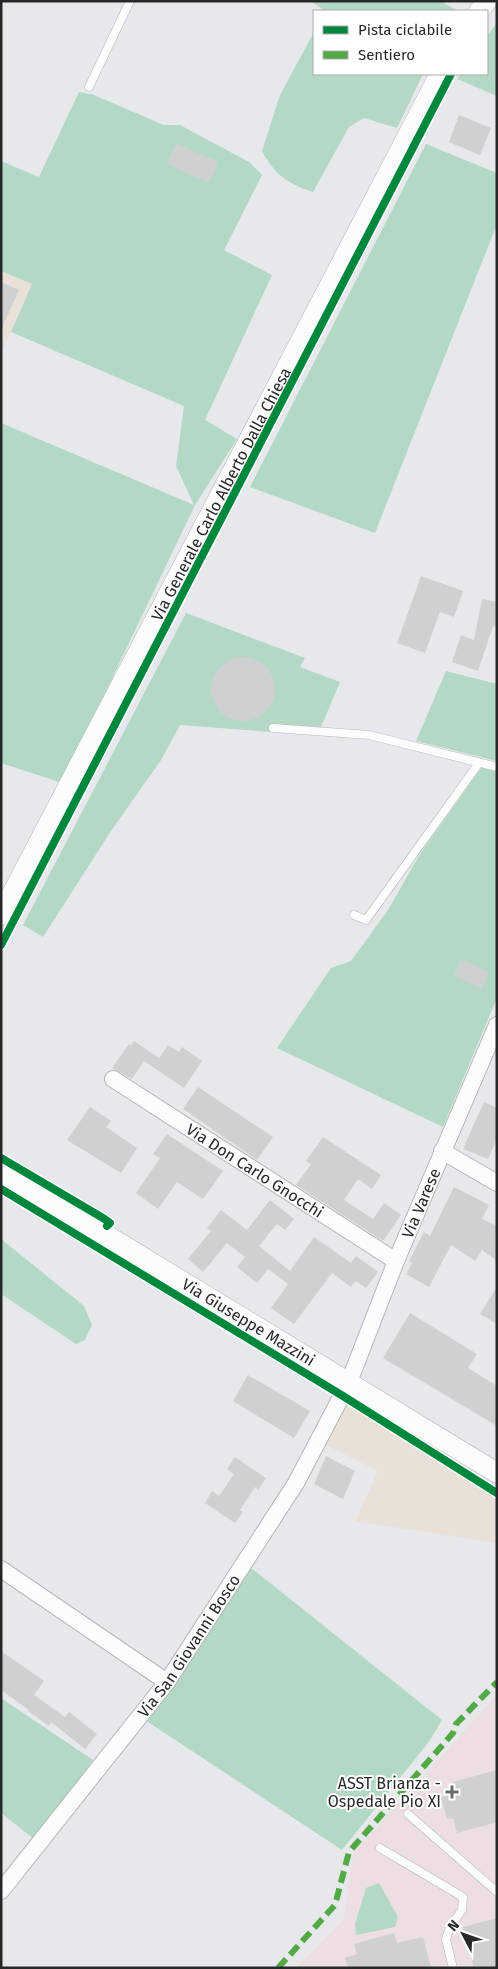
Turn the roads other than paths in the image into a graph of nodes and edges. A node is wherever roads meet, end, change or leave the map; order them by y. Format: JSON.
{"nodes":[{"id":1,"x":130,"y":1,"type":"edge"},
{"id":2,"x":439,"y":75,"type":"edge"},
{"id":3,"x":89,"y":87,"type":"dead end"},
{"id":4,"x":273,"y":728,"type":"dead end"},
{"id":5,"x":479,"y":762,"type":"junction"},
{"id":6,"x":497,"y":767,"type":"edge"},
{"id":7,"x":1,"y":915,"type":"edge"},
{"id":8,"x":354,"y":915,"type":"dead end"},
{"id":9,"x":496,"y":1028,"type":"edge"},
{"id":10,"x":113,"y":1078,"type":"dead end"},
{"id":11,"x":442,"y":1151,"type":"junction"},
{"id":12,"x":1,"y":1171,"type":"edge"},
{"id":13,"x":497,"y":1183,"type":"edge"},
{"id":14,"x":396,"y":1261,"type":"junction"},
{"id":15,"x":349,"y":1382,"type":"junction"},
{"id":16,"x":497,"y":1473,"type":"edge"},
{"id":17,"x":1,"y":1569,"type":"edge"},
{"id":18,"x":166,"y":1682,"type":"junction"},
{"id":19,"x":408,"y":1814,"type":"dead end"},
{"id":20,"x":380,"y":1848,"type":"dead end"},
{"id":21,"x":1,"y":1891,"type":"edge"},
{"id":22,"x":497,"y":1892,"type":"edge"},
{"id":23,"x":452,"y":1964,"type":"dead end"}],
"edges":[{"from":1,"to":3,"type":"lane"},
{"from":2,"to":7,"type":"street","name":"Via Generale Carlo Alberto Dalla Chiesa"},
{"from":4,"to":5,"type":"lane"},
{"from":5,"to":6,"type":"lane"},
{"from":5,"to":8,"type":"lane"},
{"from":9,"to":11,"type":"street","name":"Via Varese"},
{"from":10,"to":14,"type":"street","name":"Via Don Carlo Gnocchi"},
{"from":11,"to":13,"type":"street"},
{"from":11,"to":14,"type":"street","name":"Via Varese"},
{"from":12,"to":15,"type":"street","name":"Via Giuseppe Mazzini"},
{"from":14,"to":15,"type":"street","name":"Via Varese"},
{"from":15,"to":16,"type":"street","name":"Via Giuseppe Mazzini"},
{"from":15,"to":18,"type":"street","name":"Via San Giovanni Bosco"},
{"from":17,"to":18,"type":"street"},
{"from":18,"to":21,"type":"street","name":"Via San Giovanni Bosco"},
{"from":19,"to":22,"type":"lane"},
{"from":20,"to":23,"type":"lane"}]}
